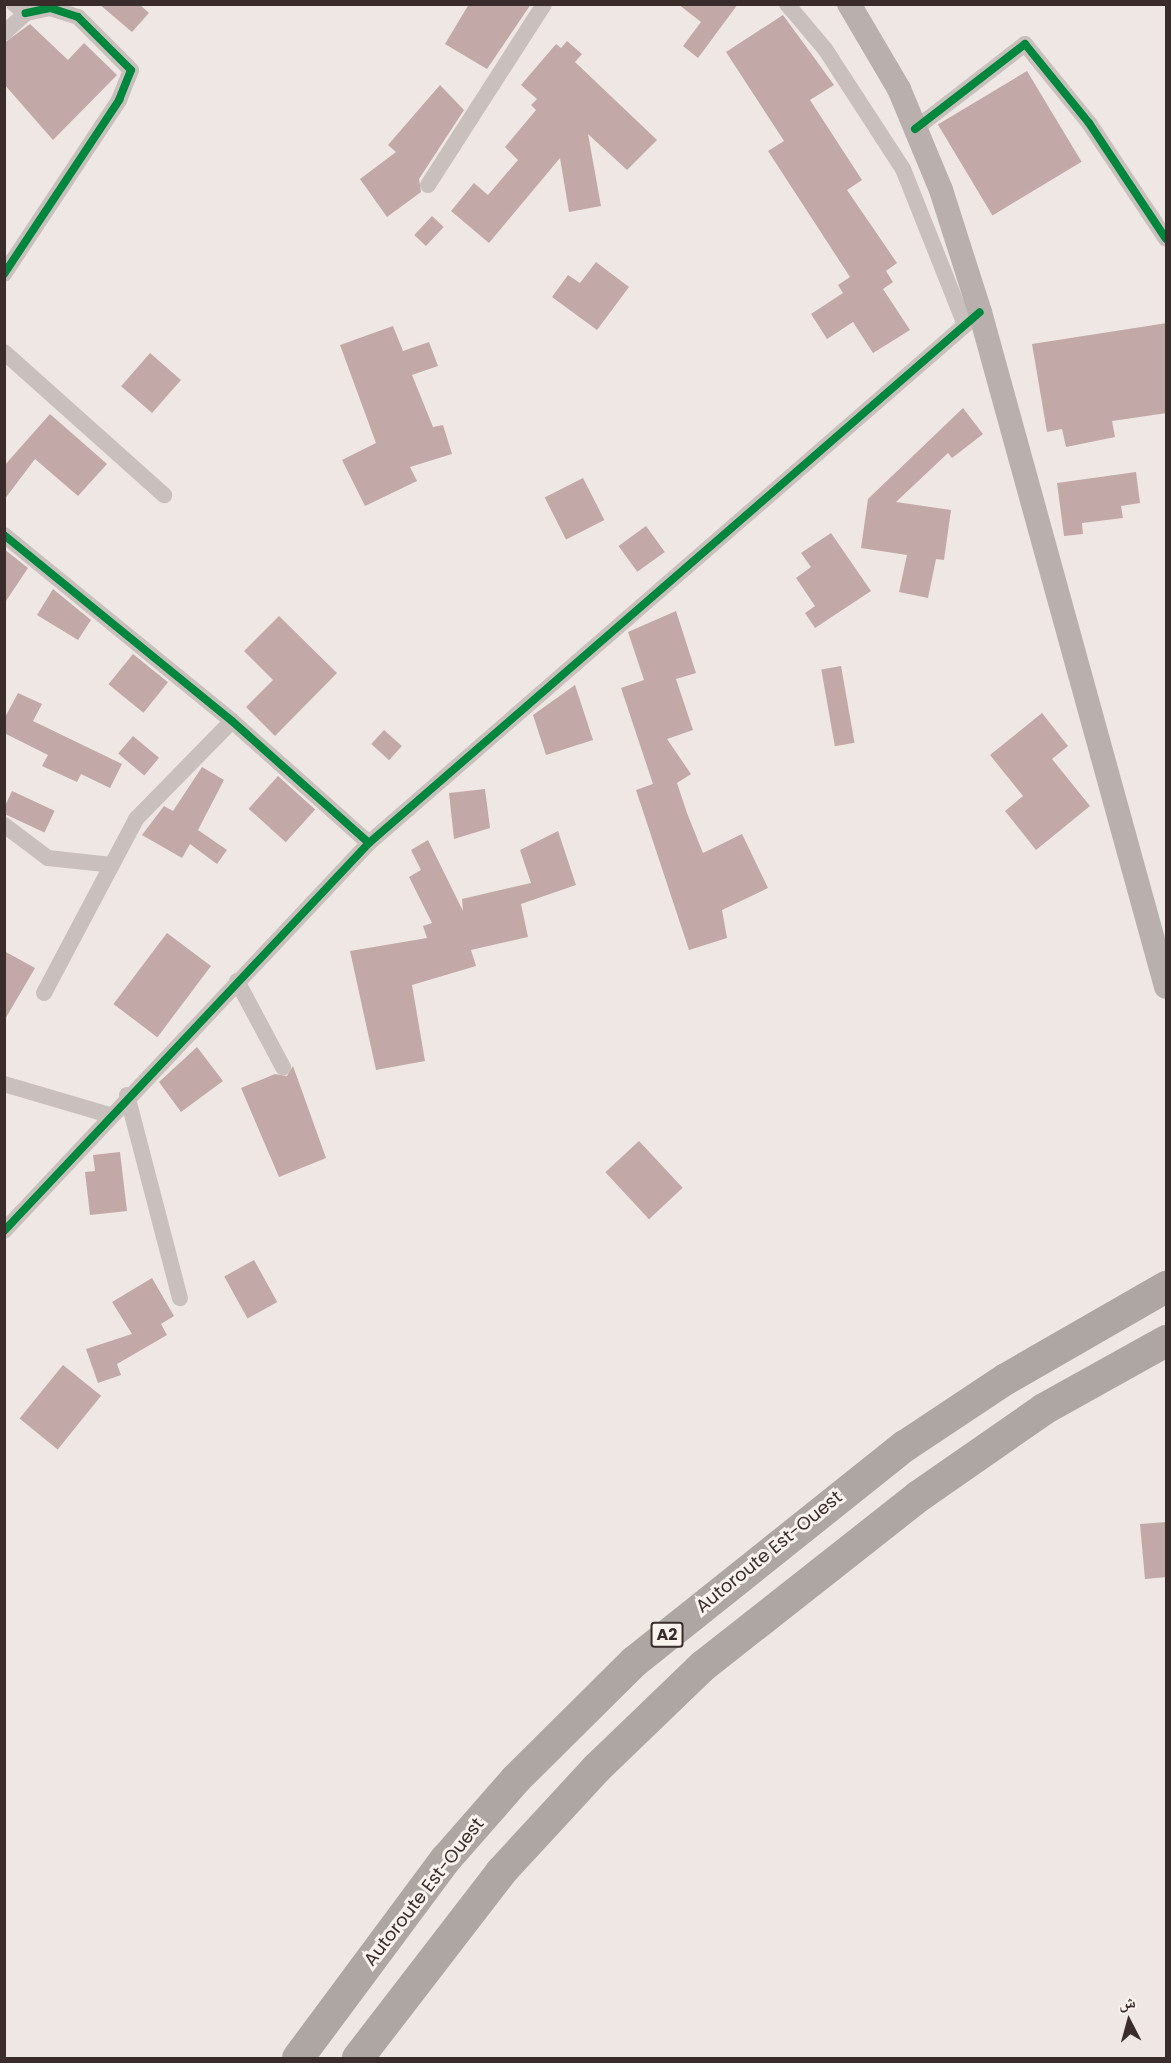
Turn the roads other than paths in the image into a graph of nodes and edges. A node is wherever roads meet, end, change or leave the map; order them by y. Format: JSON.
{"nodes":[{"id":1,"x":544,"y":4,"type":"edge"},
{"id":2,"x":787,"y":4,"type":"edge"},
{"id":3,"x":849,"y":4,"type":"edge"},
{"id":4,"x":20,"y":9,"type":"edge"},
{"id":5,"x":4,"y":33,"type":"edge"},
{"id":6,"x":915,"y":129,"type":"junction"},
{"id":7,"x":428,"y":185,"type":"dead end"},
{"id":8,"x":1167,"y":239,"type":"edge"},
{"id":9,"x":4,"y":274,"type":"edge"},
{"id":10,"x":973,"y":318,"type":"junction"},
{"id":11,"x":4,"y":352,"type":"edge"},
{"id":12,"x":164,"y":495,"type":"dead end"},
{"id":13,"x":4,"y":535,"type":"edge"},
{"id":14,"x":232,"y":720,"type":"junction"},
{"id":15,"x":4,"y":825,"type":"edge"},
{"id":16,"x":369,"y":843,"type":"junction"},
{"id":17,"x":112,"y":865,"type":"junction"},
{"id":18,"x":237,"y":981,"type":"junction"},
{"id":19,"x":1167,"y":987,"type":"edge"},
{"id":20,"x":44,"y":993,"type":"dead end"},
{"id":21,"x":283,"y":1067,"type":"dead end"},
{"id":22,"x":10,"y":1087,"type":"edge"},
{"id":23,"x":128,"y":1095,"type":"junction"},
{"id":24,"x":4,"y":1103,"type":"edge"},
{"id":25,"x":109,"y":1115,"type":"junction"},
{"id":26,"x":4,"y":1231,"type":"edge"},
{"id":27,"x":1167,"y":1287,"type":"edge"},
{"id":28,"x":180,"y":1298,"type":"dead end"},
{"id":29,"x":1158,"y":1345,"type":"edge"},
{"id":30,"x":298,"y":2058,"type":"edge"},
{"id":31,"x":358,"y":2058,"type":"edge"}],
"edges":[{"from":1,"to":7,"type":"street"},
{"from":2,"to":10,"type":"street"},
{"from":3,"to":6,"type":"main road"},
{"from":4,"to":5,"type":"street"},
{"from":4,"to":9,"type":"street"},
{"from":6,"to":8,"type":"street"},
{"from":6,"to":10,"type":"main road"},
{"from":10,"to":16,"type":"street"},
{"from":10,"to":19,"type":"main road"},
{"from":11,"to":12,"type":"street"},
{"from":13,"to":14,"type":"street"},
{"from":14,"to":16,"type":"street"},
{"from":14,"to":17,"type":"street"},
{"from":15,"to":17,"type":"street"},
{"from":16,"to":18,"type":"street"},
{"from":17,"to":20,"type":"street"},
{"from":18,"to":21,"type":"street"},
{"from":18,"to":23,"type":"street"},
{"from":22,"to":24,"type":"street"},
{"from":22,"to":25,"type":"street"},
{"from":23,"to":25,"type":"street"},
{"from":23,"to":28,"type":"street"},
{"from":25,"to":26,"type":"street"},
{"from":27,"to":30,"type":"highway","name":"Autoroute Est-Ouest","number":"A2"},
{"from":29,"to":31,"type":"highway","number":"A2"}]}
